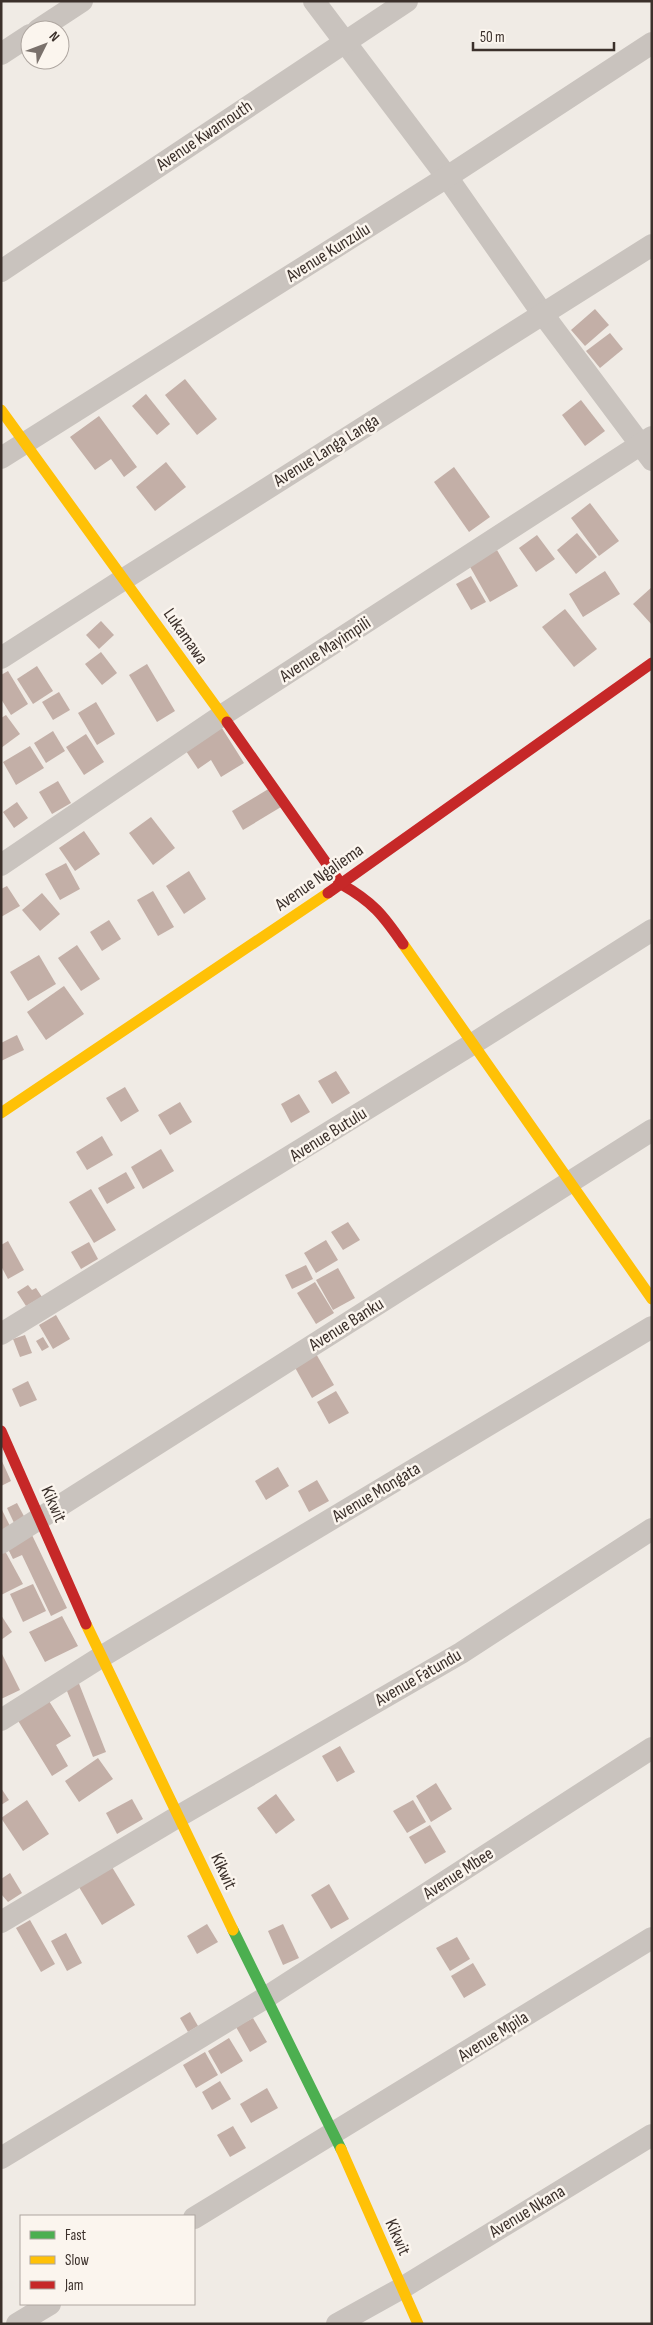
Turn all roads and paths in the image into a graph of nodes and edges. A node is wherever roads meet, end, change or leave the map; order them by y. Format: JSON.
{"nodes":[{"id":1,"x":82,"y":1,"type":"edge"},
{"id":2,"x":314,"y":1,"type":"edge"},
{"id":3,"x":408,"y":1,"type":"edge"},
{"id":4,"x":53,"y":20,"type":"edge"},
{"id":5,"x":20,"y":42,"type":"edge"},
{"id":6,"x":343,"y":42,"type":"junction"},
{"id":7,"x":652,"y":43,"type":"edge"},
{"id":8,"x":1,"y":54,"type":"edge"},
{"id":9,"x":447,"y":178,"type":"junction"},
{"id":10,"x":652,"y":245,"type":"edge"},
{"id":11,"x":1,"y":271,"type":"edge"},
{"id":12,"x":542,"y":313,"type":"junction"},
{"id":13,"x":1,"y":410,"type":"edge"},
{"id":14,"x":24,"y":443,"type":"junction"},
{"id":15,"x":648,"y":447,"type":"edge"},
{"id":16,"x":1,"y":458,"type":"edge"},
{"id":17,"x":124,"y":578,"type":"junction"},
{"id":18,"x":1,"y":658,"type":"edge"},
{"id":19,"x":652,"y":663,"type":"edge"},
{"id":20,"x":221,"y":716,"type":"junction"},
{"id":21,"x":1,"y":865,"type":"edge"},
{"id":22,"x":341,"y":884,"type":"junction"},
{"id":23,"x":652,"y":930,"type":"edge"},
{"id":24,"x":474,"y":1043,"type":"junction"},
{"id":25,"x":1,"y":1113,"type":"edge"},
{"id":26,"x":652,"y":1130,"type":"edge"},
{"id":27,"x":571,"y":1182,"type":"junction"},
{"id":28,"x":652,"y":1299,"type":"edge"},
{"id":29,"x":652,"y":1327,"type":"edge"},
{"id":30,"x":1,"y":1334,"type":"edge"},
{"id":31,"x":1,"y":1431,"type":"edge"},
{"id":32,"x":41,"y":1517,"type":"junction"},
{"id":33,"x":652,"y":1529,"type":"edge"},
{"id":34,"x":1,"y":1543,"type":"edge"},
{"id":35,"x":101,"y":1657,"type":"junction"},
{"id":36,"x":1,"y":1720,"type":"edge"},
{"id":37,"x":652,"y":1748,"type":"edge"},
{"id":38,"x":178,"y":1816,"type":"junction"},
{"id":39,"x":1,"y":1922,"type":"edge"},
{"id":40,"x":652,"y":1938,"type":"edge"},
{"id":41,"x":265,"y":1998,"type":"junction"},
{"id":42,"x":334,"y":2133,"type":"junction"},
{"id":43,"x":652,"y":2135,"type":"edge"},
{"id":44,"x":1,"y":2158,"type":"edge"},
{"id":45,"x":195,"y":2217,"type":"edge"},
{"id":46,"x":402,"y":2288,"type":"junction"},
{"id":47,"x":48,"y":2305,"type":"edge"},
{"id":48,"x":17,"y":2324,"type":"edge"},
{"id":49,"x":337,"y":2324,"type":"edge"},
{"id":50,"x":418,"y":2324,"type":"edge"}],
"edges":[{"from":1,"to":4,"type":"street"},
{"from":2,"to":6,"type":"street"},
{"from":3,"to":6,"type":"street","name":"Avenue Kwamouth"},
{"from":5,"to":8,"type":"street"},
{"from":6,"to":9,"type":"street"},
{"from":6,"to":11,"type":"street","name":"Avenue Kwamouth"},
{"from":7,"to":9,"type":"street","name":"Avenue Kunzulu"},
{"from":9,"to":12,"type":"street"},
{"from":9,"to":14,"type":"street","name":"Avenue Kunzulu"},
{"from":10,"to":12,"type":"street","name":"Avenue Langa Langa"},
{"from":12,"to":15,"type":"street"},
{"from":12,"to":17,"type":"street","name":"Avenue Langa Langa"},
{"from":13,"to":14,"type":"street","name":"Lukamawa"},
{"from":14,"to":16,"type":"street","name":"Avenue Kunzulu"},
{"from":14,"to":17,"type":"street","name":"Lukamawa"},
{"from":15,"to":20,"type":"street","name":"Avenue Mayimpili"},
{"from":17,"to":18,"type":"street","name":"Avenue Langa Langa"},
{"from":17,"to":20,"type":"street","name":"Lukamawa"},
{"from":19,"to":22,"type":"street","name":"Avenue Ngaliema"},
{"from":20,"to":21,"type":"street","name":"Avenue Mayimpili"},
{"from":20,"to":22,"type":"street","name":"Lukamawa"},
{"from":22,"to":24,"type":"street"},
{"from":22,"to":25,"type":"street","name":"Avenue Ngaliema"},
{"from":23,"to":24,"type":"street","name":"Avenue Butulu"},
{"from":24,"to":27,"type":"street"},
{"from":24,"to":30,"type":"street","name":"Avenue Butulu"},
{"from":26,"to":27,"type":"street","name":"Avenue Banku"},
{"from":27,"to":28,"type":"street"},
{"from":27,"to":32,"type":"street","name":"Avenue Banku"},
{"from":29,"to":35,"type":"street","name":"Avenue Mongata"},
{"from":31,"to":32,"type":"street","name":"Kikwit"},
{"from":32,"to":34,"type":"street","name":"Avenue Banku"},
{"from":32,"to":35,"type":"street","name":"Kikwit"},
{"from":33,"to":38,"type":"street","name":"Avenue Fatundu"},
{"from":35,"to":36,"type":"street","name":"Avenue Mongata"},
{"from":35,"to":38,"type":"street","name":"Kikwit"},
{"from":37,"to":41,"type":"street","name":"Avenue Mbee"},
{"from":38,"to":39,"type":"street","name":"Avenue Fatundu"},
{"from":38,"to":41,"type":"street","name":"Kikwit"},
{"from":40,"to":42,"type":"street","name":"Avenue Mpila"},
{"from":41,"to":42,"type":"street","name":"Kikwit"},
{"from":41,"to":44,"type":"street","name":"Avenue Mbee"},
{"from":42,"to":45,"type":"street","name":"Avenue Mpila"},
{"from":42,"to":46,"type":"street","name":"Kikwit"},
{"from":43,"to":46,"type":"street","name":"Avenue Nkana"},
{"from":46,"to":49,"type":"street","name":"Avenue Nkana"},
{"from":46,"to":50,"type":"street","name":"Kikwit"},
{"from":47,"to":48,"type":"street"}]}
